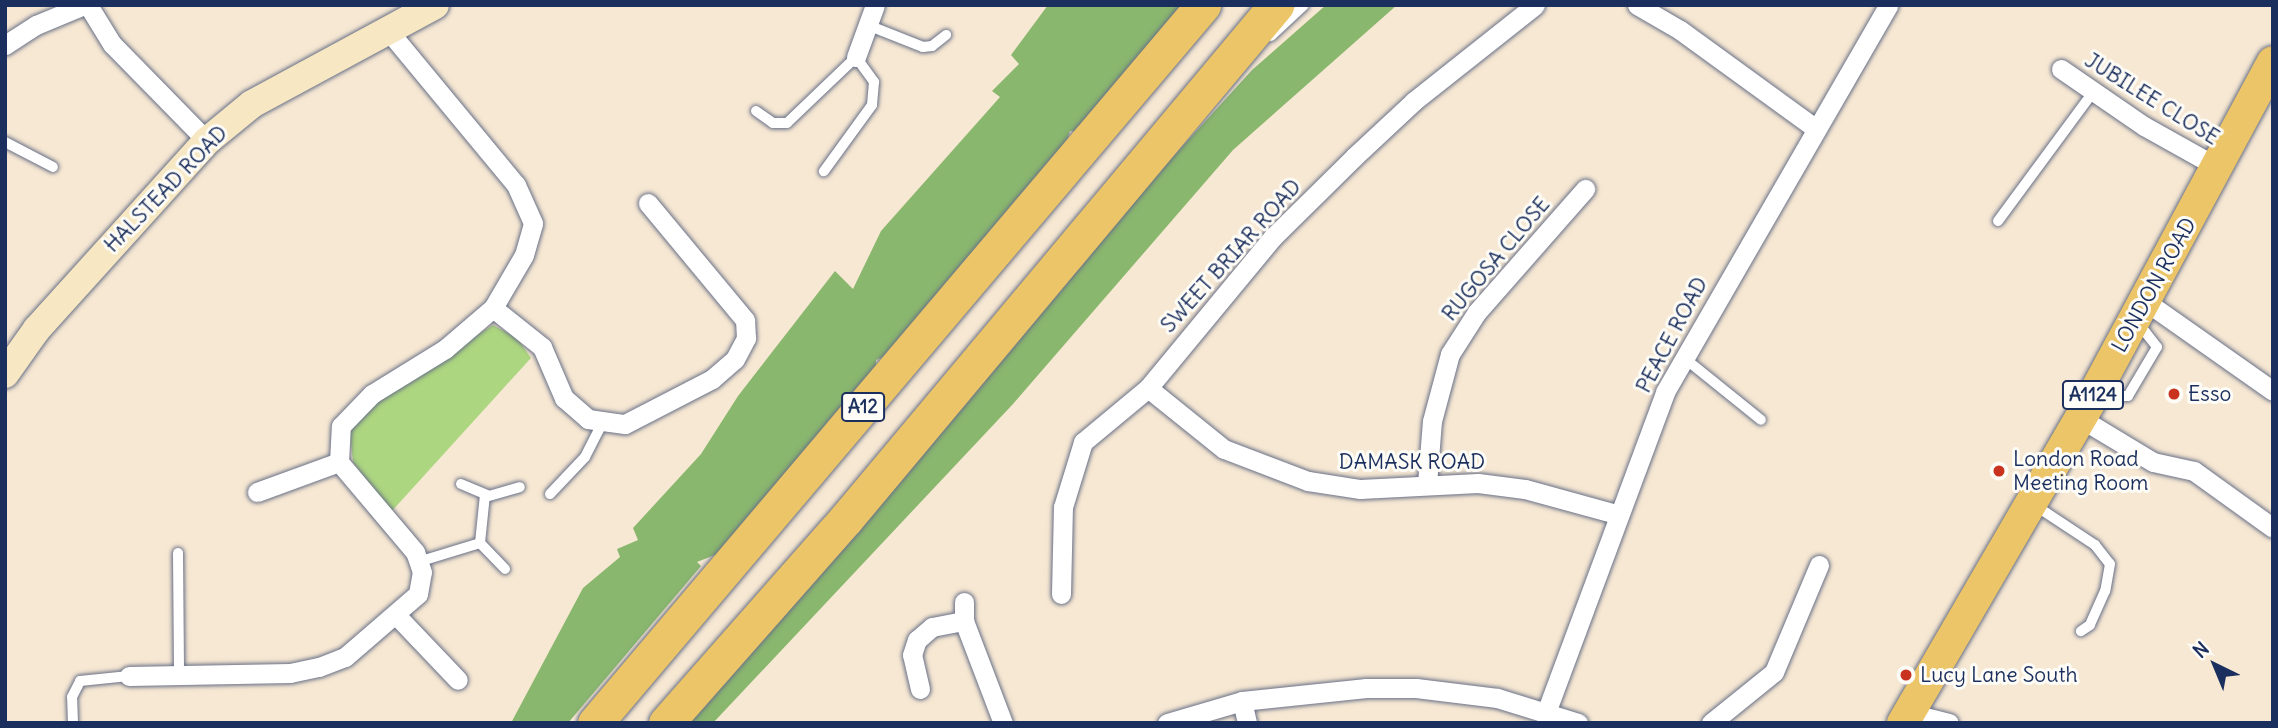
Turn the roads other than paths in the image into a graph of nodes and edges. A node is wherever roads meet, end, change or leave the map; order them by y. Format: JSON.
{"nodes":[{"id":1,"x":86,"y":5,"type":"edge"},
{"id":2,"x":435,"y":5,"type":"edge"},
{"id":3,"x":875,"y":5,"type":"edge"},
{"id":4,"x":1203,"y":5,"type":"edge"},
{"id":5,"x":1276,"y":5,"type":"edge"},
{"id":6,"x":1304,"y":5,"type":"edge"},
{"id":7,"x":1535,"y":5,"type":"edge"},
{"id":8,"x":1637,"y":5,"type":"edge"},
{"id":9,"x":1888,"y":5,"type":"edge"},
{"id":10,"x":870,"y":26,"type":"junction"},
{"id":11,"x":388,"y":30,"type":"junction"},
{"id":12,"x":946,"y":35,"type":"dead end"},
{"id":13,"x":1264,"y":43,"type":"dead end"},
{"id":14,"x":5,"y":46,"type":"edge"},
{"id":15,"x":1253,"y":52,"type":"dead end"},
{"id":16,"x":856,"y":57,"type":"junction"},
{"id":17,"x":2061,"y":69,"type":"dead end"},
{"id":18,"x":2269,"y":77,"type":"edge"},
{"id":19,"x":2094,"y":92,"type":"junction"},
{"id":20,"x":756,"y":111,"type":"dead end"},
{"id":21,"x":1173,"y":128,"type":"junction"},
{"id":22,"x":1815,"y":128,"type":"junction"},
{"id":23,"x":207,"y":141,"type":"junction"},
{"id":24,"x":5,"y":142,"type":"edge"},
{"id":25,"x":53,"y":167,"type":"dead end"},
{"id":26,"x":2219,"y":168,"type":"junction"},
{"id":27,"x":824,"y":172,"type":"dead end"},
{"id":28,"x":1585,"y":189,"type":"dead end"},
{"id":29,"x":648,"y":203,"type":"dead end"},
{"id":30,"x":1998,"y":220,"type":"dead end"},
{"id":31,"x":493,"y":308,"type":"junction"},
{"id":32,"x":2140,"y":310,"type":"junction"},
{"id":33,"x":1683,"y":357,"type":"junction"},
{"id":34,"x":5,"y":374,"type":"edge"},
{"id":35,"x":1148,"y":388,"type":"junction"},
{"id":36,"x":2273,"y":391,"type":"edge"},
{"id":37,"x":2086,"y":407,"type":"junction"},
{"id":38,"x":1761,"y":420,"type":"dead end"},
{"id":39,"x":602,"y":423,"type":"junction"},
{"id":40,"x":339,"y":462,"type":"junction"},
{"id":41,"x":461,"y":484,"type":"dead end"},
{"id":42,"x":1427,"y":485,"type":"junction"},
{"id":43,"x":520,"y":488,"type":"dead end"},
{"id":44,"x":257,"y":492,"type":"dead end"},
{"id":45,"x":551,"y":494,"type":"dead end"},
{"id":46,"x":485,"y":495,"type":"junction"},
{"id":47,"x":2029,"y":502,"type":"junction"},
{"id":48,"x":1616,"y":514,"type":"junction"},
{"id":49,"x":2273,"y":528,"type":"edge"},
{"id":50,"x":480,"y":543,"type":"junction"},
{"id":51,"x":178,"y":554,"type":"dead end"},
{"id":52,"x":418,"y":562,"type":"junction"},
{"id":53,"x":1819,"y":565,"type":"dead end"},
{"id":54,"x":505,"y":569,"type":"dead end"},
{"id":55,"x":1061,"y":594,"type":"dead end"},
{"id":56,"x":397,"y":616,"type":"junction"},
{"id":57,"x":2081,"y":631,"type":"dead end"},
{"id":58,"x":180,"y":675,"type":"junction"},
{"id":59,"x":129,"y":676,"type":"joint"},
{"id":60,"x":458,"y":680,"type":"dead end"},
{"id":61,"x":920,"y":689,"type":"dead end"},
{"id":62,"x":1242,"y":701,"type":"junction"},
{"id":63,"x":1547,"y":710,"type":"junction"},
{"id":64,"x":1906,"y":718,"type":"edge"},
{"id":65,"x":73,"y":723,"type":"edge"},
{"id":66,"x":595,"y":723,"type":"edge"},
{"id":67,"x":666,"y":723,"type":"edge"},
{"id":68,"x":1003,"y":723,"type":"edge"},
{"id":69,"x":1167,"y":723,"type":"edge"},
{"id":70,"x":1247,"y":723,"type":"edge"},
{"id":71,"x":1578,"y":723,"type":"edge"},
{"id":72,"x":1711,"y":723,"type":"edge"},
{"id":73,"x":1948,"y":723,"type":"edge"}],
"edges":[{"from":1,"to":14,"type":"street"},
{"from":1,"to":23,"type":"street"},
{"from":2,"to":11,"type":"street","name":"HALSTEAD ROAD"},
{"from":3,"to":10,"type":"street"},
{"from":4,"to":66,"type":"highway","number":"A12"},
{"from":5,"to":21,"type":"highway","number":"A12"},
{"from":6,"to":13,"type":"lane"},
{"from":7,"to":35,"type":"street","name":"SWEET BRIAR ROAD"},
{"from":8,"to":22,"type":"street"},
{"from":9,"to":22,"type":"street","name":"PEACE ROAD"},
{"from":10,"to":12,"type":"lane"},
{"from":10,"to":16,"type":"street"},
{"from":11,"to":23,"type":"street","name":"HALSTEAD ROAD"},
{"from":11,"to":31,"type":"street"},
{"from":15,"to":21,"type":"lane"},
{"from":16,"to":20,"type":"lane"},
{"from":16,"to":27,"type":"lane"},
{"from":17,"to":19,"type":"street","name":"JUBILEE CLOSE"},
{"from":18,"to":26,"type":"main road","name":"LONDON ROAD","number":"A1124"},
{"from":19,"to":26,"type":"street","name":"JUBILEE CLOSE"},
{"from":19,"to":30,"type":"lane"},
{"from":21,"to":67,"type":"highway","number":"A12"},
{"from":22,"to":33,"type":"street","name":"PEACE ROAD"},
{"from":23,"to":34,"type":"street","name":"HALSTEAD ROAD"},
{"from":24,"to":25,"type":"lane"},
{"from":26,"to":32,"type":"main road","name":"LONDON ROAD","number":"A1124"},
{"from":28,"to":42,"type":"street","name":"RUGOSA CLOSE"},
{"from":29,"to":39,"type":"street"},
{"from":31,"to":39,"type":"street"},
{"from":31,"to":40,"type":"street"},
{"from":32,"to":36,"type":"street"},
{"from":32,"to":37,"type":"main road","name":"LONDON ROAD","number":"A1124"},
{"from":33,"to":38,"type":"lane"},
{"from":33,"to":48,"type":"street","name":"PEACE ROAD"},
{"from":35,"to":42,"type":"street","name":"DAMASK ROAD"},
{"from":35,"to":55,"type":"street","name":"SWEET BRIAR ROAD"},
{"from":37,"to":47,"type":"main road","name":"LONDON ROAD","number":"A1124"},
{"from":37,"to":49,"type":"street"},
{"from":39,"to":45,"type":"lane"},
{"from":40,"to":44,"type":"street"},
{"from":40,"to":52,"type":"street"},
{"from":41,"to":46,"type":"lane"},
{"from":42,"to":48,"type":"street","name":"DAMASK ROAD"},
{"from":43,"to":46,"type":"lane"},
{"from":46,"to":50,"type":"lane"},
{"from":47,"to":57,"type":"lane"},
{"from":47,"to":64,"type":"main road","name":"LONDON ROAD","number":"A1124"},
{"from":48,"to":63,"type":"street","name":"PEACE ROAD"},
{"from":50,"to":52,"type":"lane"},
{"from":50,"to":54,"type":"lane"},
{"from":51,"to":58,"type":"lane"},
{"from":52,"to":56,"type":"street"},
{"from":53,"to":72,"type":"street"},
{"from":56,"to":58,"type":"street"},
{"from":56,"to":60,"type":"street"},
{"from":58,"to":59,"type":"street"},
{"from":59,"to":65,"type":"lane"},
{"from":61,"to":68,"type":"street"},
{"from":62,"to":63,"type":"street"},
{"from":62,"to":69,"type":"street"},
{"from":62,"to":70,"type":"street"},
{"from":63,"to":71,"type":"street"},
{"from":64,"to":73,"type":"street"}]}
